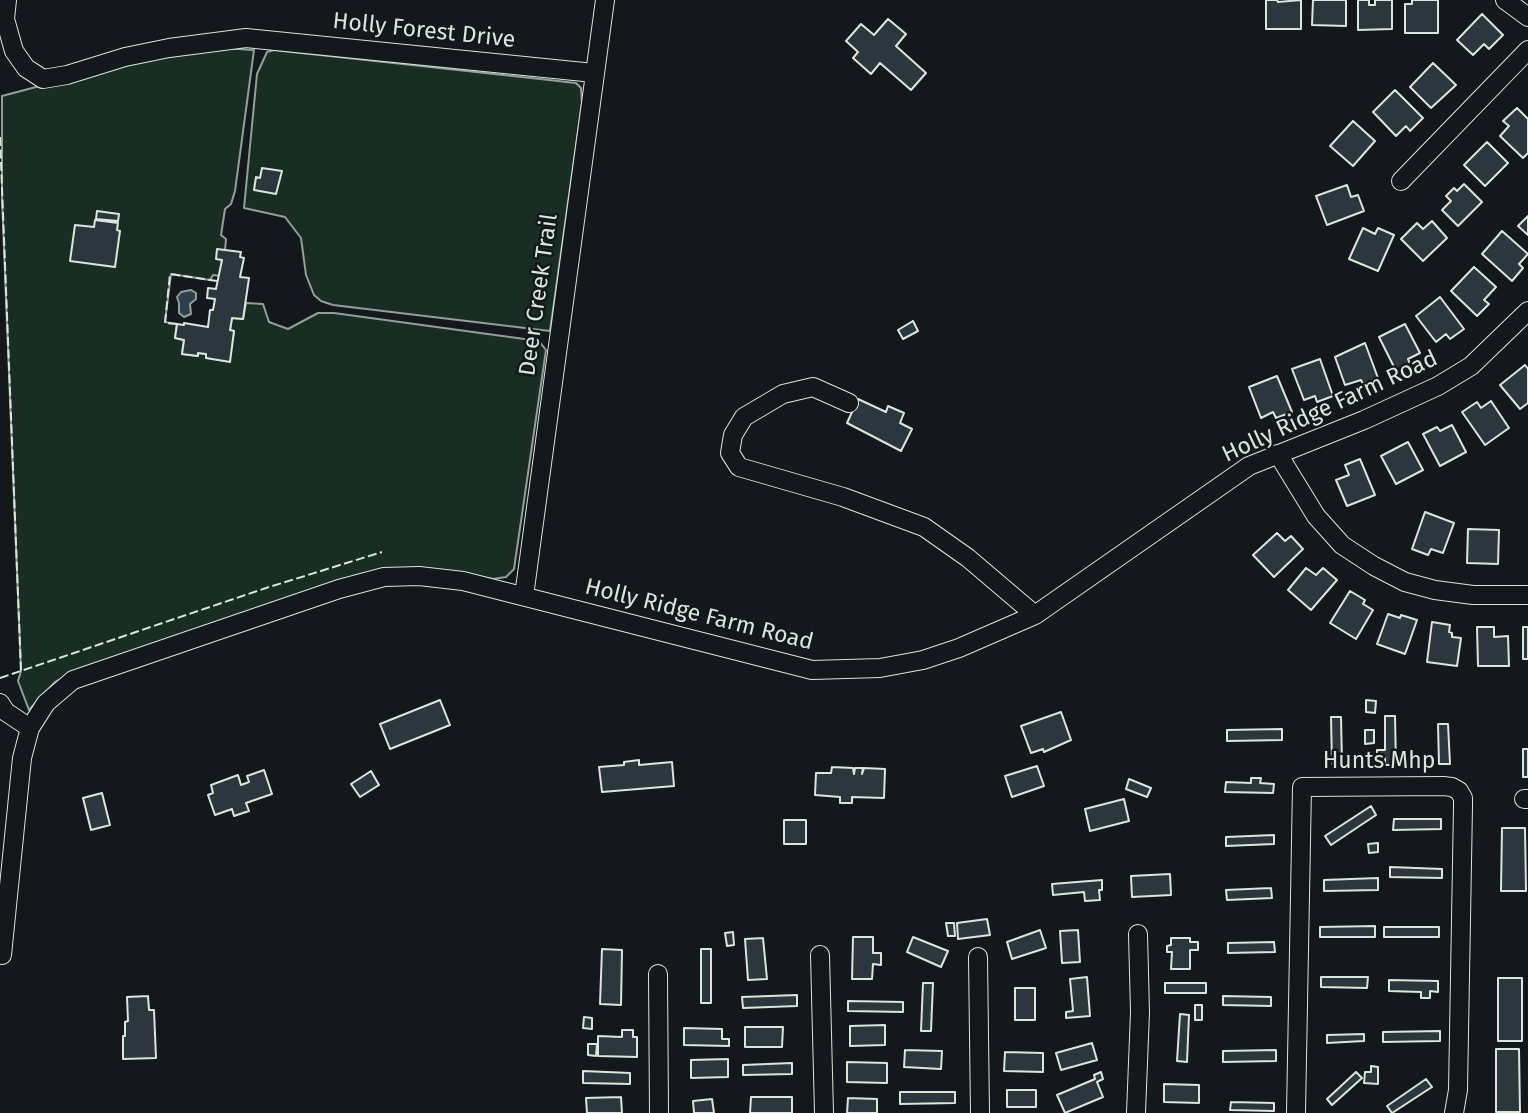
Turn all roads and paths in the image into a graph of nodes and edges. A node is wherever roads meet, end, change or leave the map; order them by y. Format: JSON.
{"nodes":[{"id":1,"x":7,"y":0,"type":"edge"},
{"id":2,"x":605,"y":0,"type":"edge"},
{"id":3,"x":1505,"y":0,"type":"edge"},
{"id":4,"x":1528,"y":17,"type":"edge"},
{"id":5,"x":1528,"y":50,"type":"edge"},
{"id":6,"x":594,"y":73,"type":"junction"},
{"id":7,"x":1401,"y":181,"type":"dead end"},
{"id":8,"x":1528,"y":311,"type":"edge"},
{"id":9,"x":849,"y":403,"type":"dead end"},
{"id":10,"x":1278,"y":454,"type":"junction"},
{"id":11,"x":1528,"y":595,"type":"edge"},
{"id":12,"x":524,"y":596,"type":"junction"},
{"id":13,"x":1035,"y":615,"type":"junction"},
{"id":14,"x":0,"y":703,"type":"edge"},
{"id":15,"x":30,"y":728,"type":"junction"},
{"id":16,"x":1138,"y":934,"type":"dead end"},
{"id":17,"x":2,"y":955,"type":"dead end"},
{"id":18,"x":820,"y":956,"type":"dead end"},
{"id":19,"x":978,"y":957,"type":"dead end"},
{"id":20,"x":659,"y":974,"type":"dead end"},
{"id":21,"x":659,"y":1113,"type":"edge"},
{"id":22,"x":824,"y":1113,"type":"edge"},
{"id":23,"x":980,"y":1113,"type":"edge"},
{"id":24,"x":1136,"y":1113,"type":"edge"},
{"id":25,"x":1296,"y":1113,"type":"edge"},
{"id":26,"x":1454,"y":1113,"type":"edge"}],
"edges":[{"from":1,"to":6,"type":"street","name":"Holly Forest Drive"},
{"from":2,"to":6,"type":"street","name":"Deer Creek Trail"},
{"from":3,"to":4,"type":"street"},
{"from":5,"to":7,"type":"street"},
{"from":6,"to":12,"type":"street","name":"Deer Creek Trail"},
{"from":8,"to":10,"type":"street","name":"Holly Ridge Farm Road"},
{"from":9,"to":13,"type":"street"},
{"from":10,"to":11,"type":"street"},
{"from":10,"to":13,"type":"street","name":"Holly Ridge Farm Road"},
{"from":12,"to":13,"type":"street","name":"Holly Ridge Farm Road"},
{"from":12,"to":15,"type":"street","name":"Holly Ridge Farm Road"},
{"from":14,"to":15,"type":"street"},
{"from":15,"to":17,"type":"street","name":"Holly Ridge Farm Road"},
{"from":16,"to":24,"type":"street"},
{"from":18,"to":22,"type":"street"},
{"from":19,"to":23,"type":"street"},
{"from":20,"to":21,"type":"street"},
{"from":25,"to":26,"type":"street","name":"Hunts Mhp"}]}
